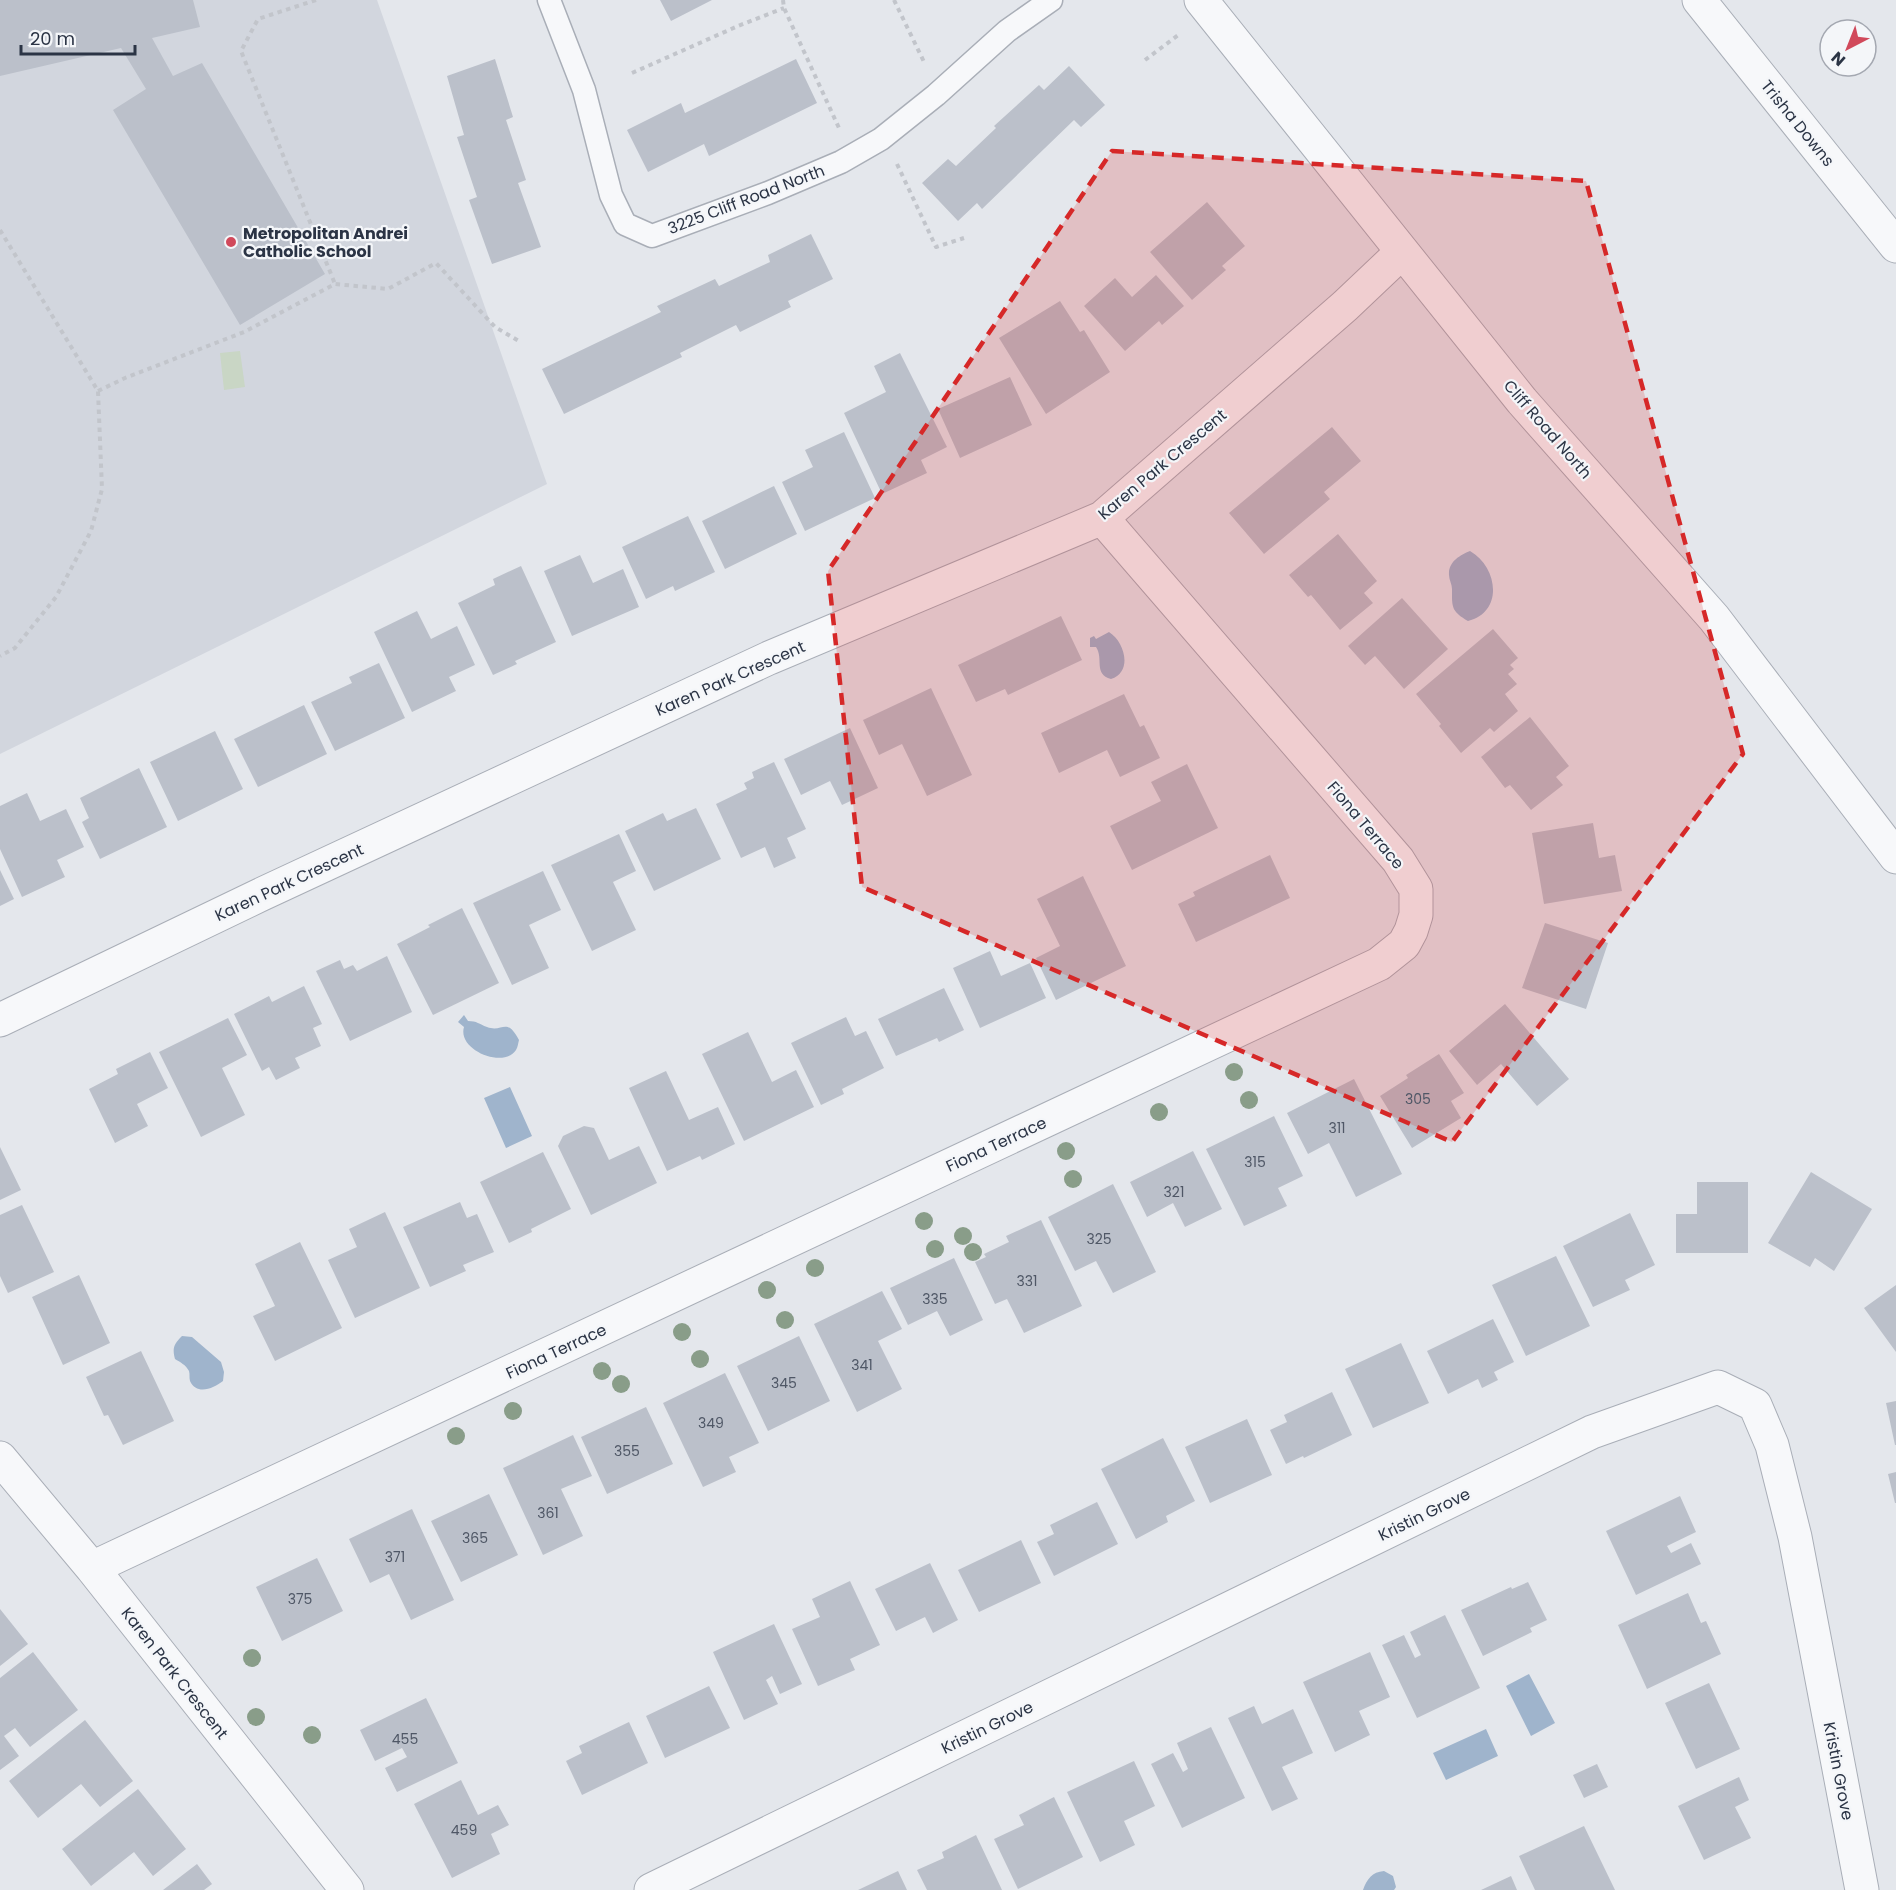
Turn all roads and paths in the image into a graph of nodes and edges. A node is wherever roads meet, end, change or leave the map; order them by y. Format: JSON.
{"nodes":[{"id":1,"x":316,"y":0,"type":"edge"},
{"id":2,"x":549,"y":0,"type":"edge"},
{"id":3,"x":783,"y":0,"type":"edge"},
{"id":4,"x":894,"y":0,"type":"edge"},
{"id":5,"x":1051,"y":0,"type":"edge"},
{"id":6,"x":1699,"y":0,"type":"edge"},
{"id":7,"x":1205,"y":6,"type":"edge"},
{"id":8,"x":783,"y":8,"type":"junction"},
{"id":9,"x":1145,"y":60,"type":"dead end"},
{"id":10,"x":928,"y":70,"type":"dead end"},
{"id":11,"x":632,"y":73,"type":"dead end"},
{"id":12,"x":842,"y":132,"type":"dead end"},
{"id":13,"x":894,"y":158,"type":"dead end"},
{"id":14,"x":0,"y":230,"type":"edge"},
{"id":15,"x":964,"y":238,"type":"dead end"},
{"id":16,"x":1896,"y":246,"type":"edge"},
{"id":17,"x":1402,"y":252,"type":"junction"},
{"id":18,"x":334,"y":284,"type":"junction"},
{"id":19,"x":519,"y":341,"type":"dead end"},
{"id":20,"x":99,"y":391,"type":"junction"},
{"id":21,"x":1102,"y":518,"type":"junction"},
{"id":22,"x":0,"y":656,"type":"edge"},
{"id":23,"x":1896,"y":857,"type":"edge"},
{"id":24,"x":0,"y":1020,"type":"edge"},
{"id":25,"x":0,"y":1458,"type":"edge"},
{"id":26,"x":92,"y":1568,"type":"junction"},
{"id":27,"x":347,"y":1890,"type":"edge"},
{"id":28,"x":651,"y":1890,"type":"edge"},
{"id":29,"x":1862,"y":1890,"type":"edge"}],
"edges":[{"from":1,"to":18,"type":"path"},
{"from":2,"to":5,"type":"lane","name":"3225 Cliff Road North"},
{"from":3,"to":8,"type":"path"},
{"from":4,"to":10,"type":"path"},
{"from":6,"to":16,"type":"street","name":"Trisha Downs"},
{"from":7,"to":9,"type":"path"},
{"from":7,"to":17,"type":"street","name":"Cliff Road North"},
{"from":8,"to":11,"type":"path"},
{"from":8,"to":12,"type":"path"},
{"from":13,"to":15,"type":"path"},
{"from":14,"to":20,"type":"path"},
{"from":17,"to":21,"type":"street","name":"Karen Park Crescent"},
{"from":17,"to":23,"type":"street","name":"Cliff Road North"},
{"from":18,"to":19,"type":"path"},
{"from":18,"to":20,"type":"path"},
{"from":20,"to":22,"type":"path"},
{"from":21,"to":24,"type":"street","name":"Karen Park Crescent"},
{"from":21,"to":26,"type":"street","name":"Fiona Terrace"},
{"from":25,"to":26,"type":"street","name":"Karen Park Crescent"},
{"from":26,"to":27,"type":"street","name":"Karen Park Crescent"},
{"from":28,"to":29,"type":"street","name":"Kristin Grove"}]}
